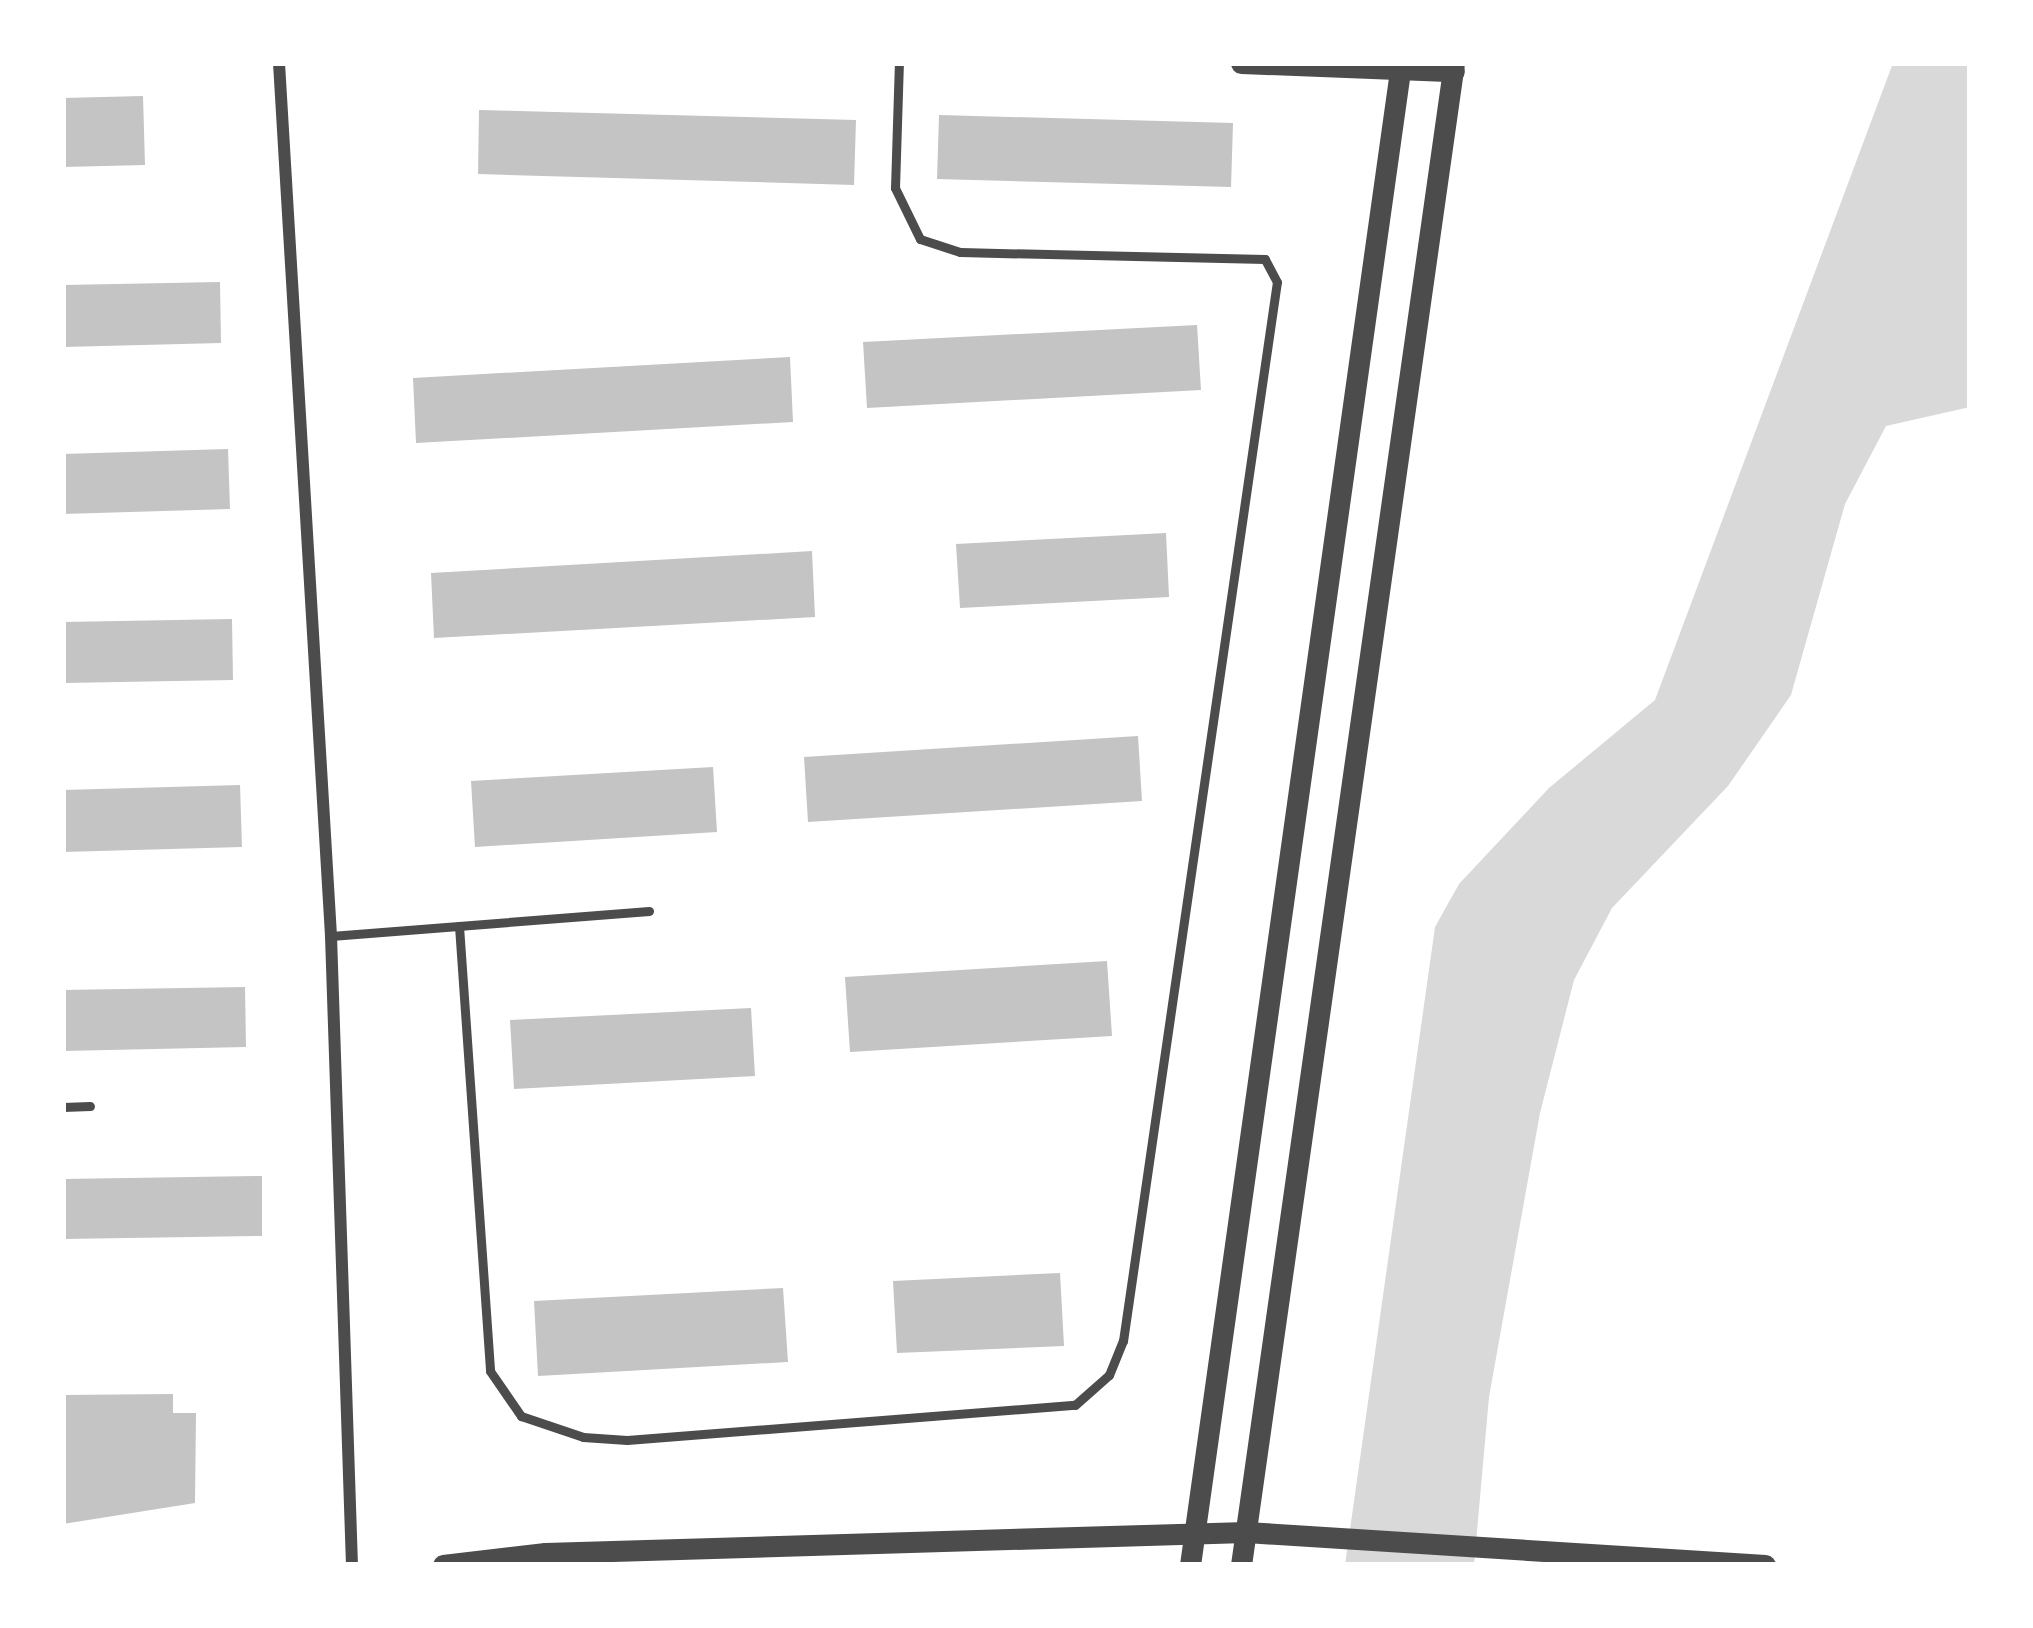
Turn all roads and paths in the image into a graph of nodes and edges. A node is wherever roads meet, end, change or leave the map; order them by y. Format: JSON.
{"nodes":[{"id":1,"x":279,"y":63,"type":"edge"},
{"id":2,"x":898,"y":63,"type":"edge"},
{"id":3,"x":1241,"y":63,"type":"edge"},
{"id":4,"x":1401,"y":66,"type":"edge"},
{"id":5,"x":1454,"y":67,"type":"edge"},
{"id":6,"x":649,"y":911,"type":"dead end"},
{"id":7,"x":459,"y":926,"type":"junction"},
{"id":8,"x":331,"y":936,"type":"junction"},
{"id":9,"x":90,"y":1106,"type":"dead end"},
{"id":10,"x":63,"y":1107,"type":"edge"},
{"id":11,"x":1246,"y":1532,"type":"junction"},
{"id":12,"x":1195,"y":1533,"type":"junction"},
{"id":13,"x":352,"y":1565,"type":"edge"},
{"id":14,"x":443,"y":1565,"type":"edge"},
{"id":15,"x":1190,"y":1565,"type":"edge"},
{"id":16,"x":1241,"y":1565,"type":"edge"},
{"id":17,"x":1765,"y":1565,"type":"edge"}],
"edges":[{"from":1,"to":8,"type":"street"},
{"from":2,"to":7,"type":"lane"},
{"from":3,"to":4,"type":"street"},
{"from":4,"to":5,"type":"street"},
{"from":4,"to":12,"type":"street"},
{"from":5,"to":11,"type":"street"},
{"from":6,"to":7,"type":"lane"},
{"from":7,"to":8,"type":"lane"},
{"from":8,"to":13,"type":"street"},
{"from":9,"to":10,"type":"lane"},
{"from":11,"to":12,"type":"street"},
{"from":11,"to":16,"type":"street"},
{"from":11,"to":17,"type":"street"},
{"from":12,"to":14,"type":"street"},
{"from":12,"to":15,"type":"street"}]}
